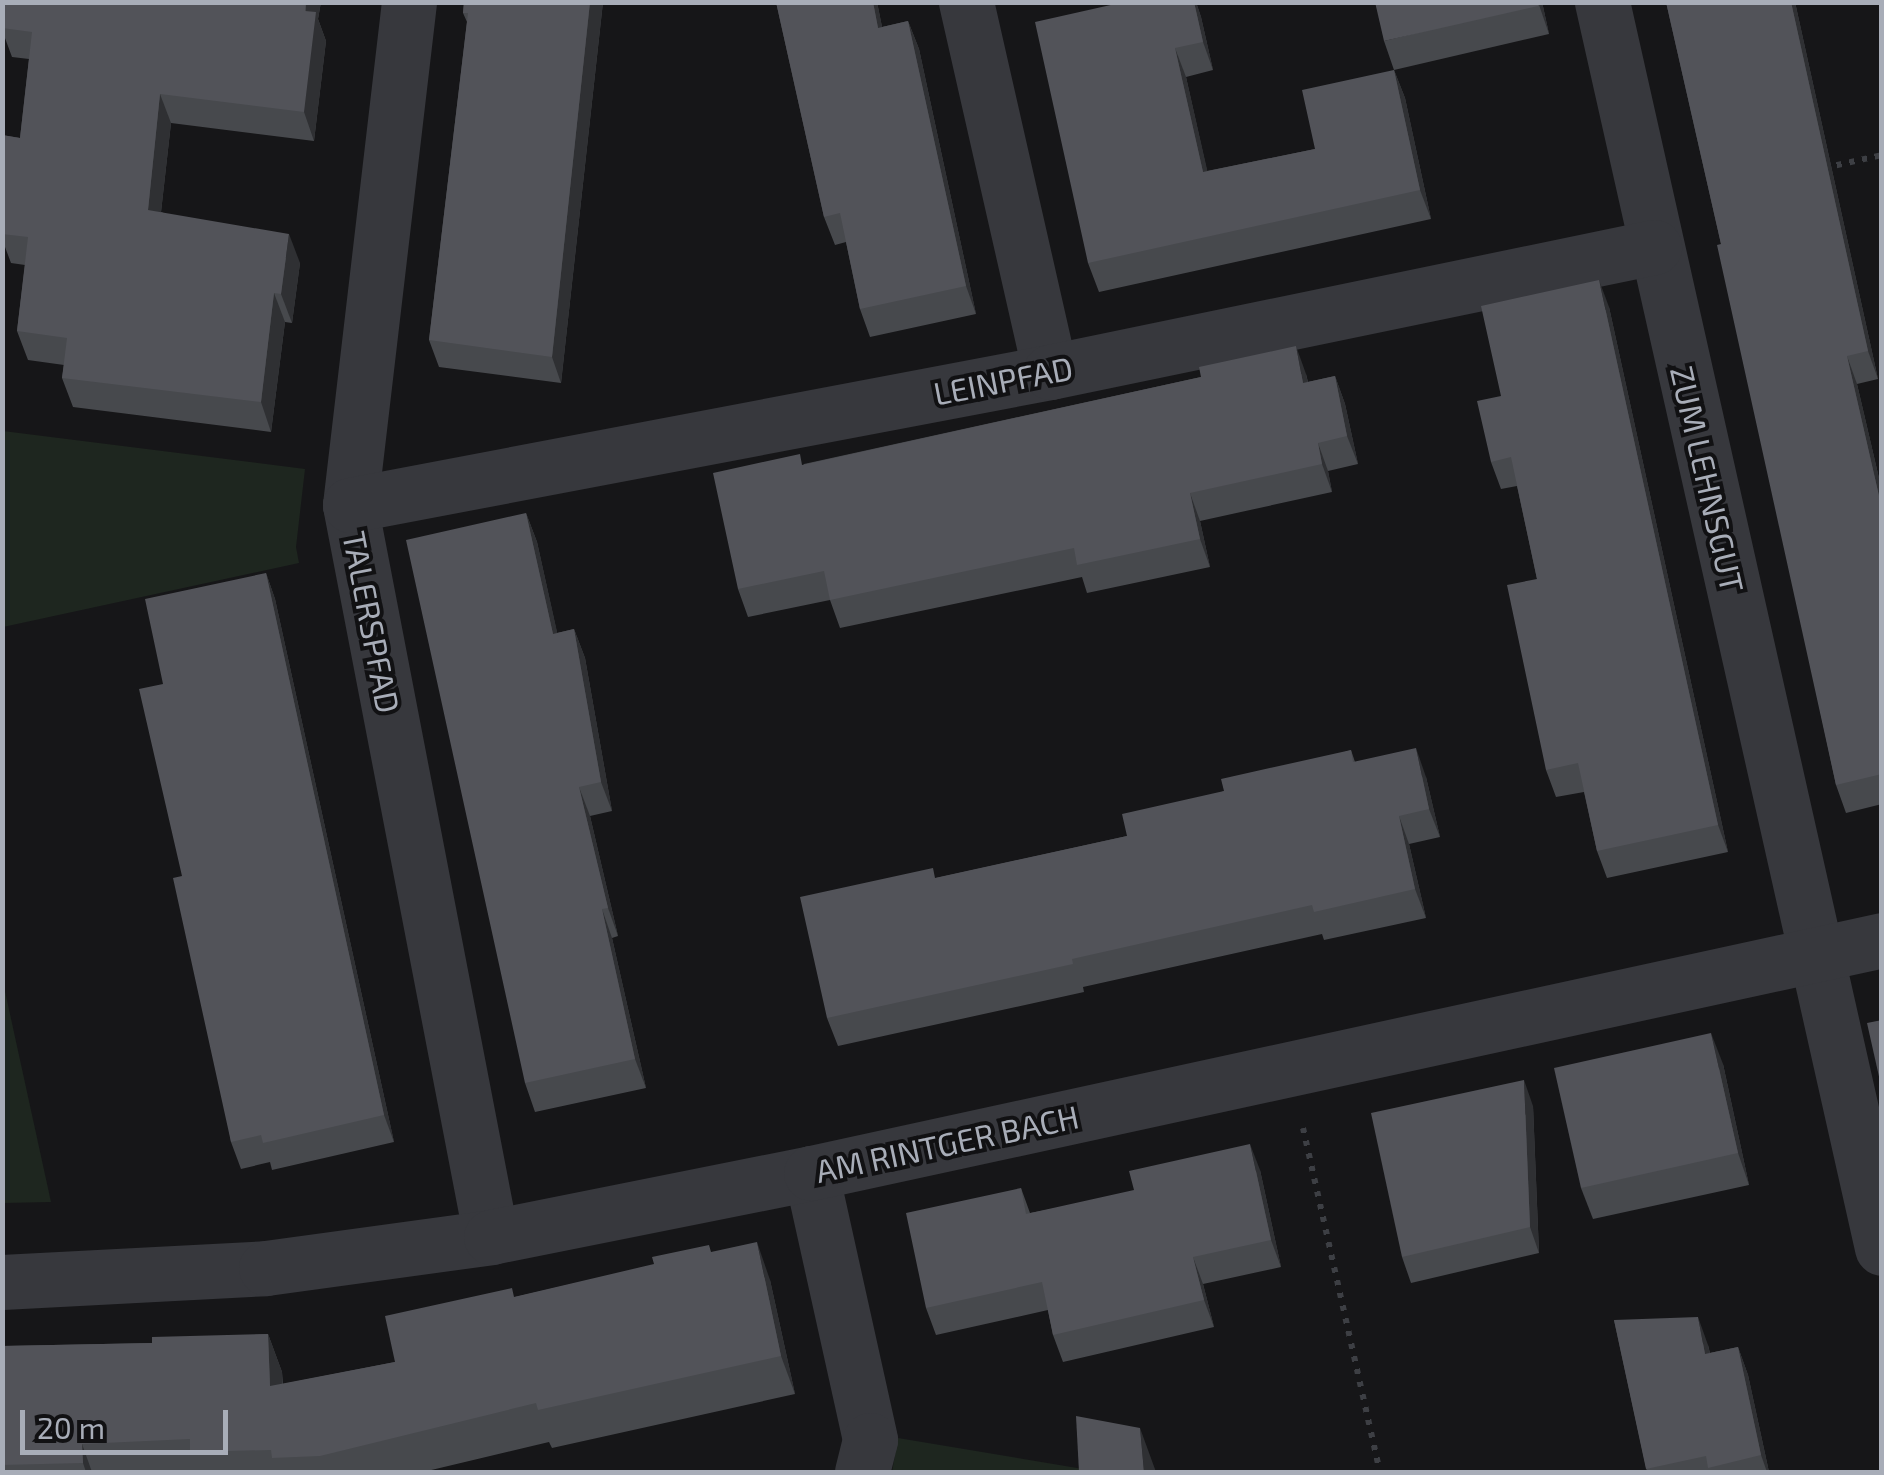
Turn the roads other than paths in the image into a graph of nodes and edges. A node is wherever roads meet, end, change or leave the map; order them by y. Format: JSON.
{"nodes":[{"id":1,"x":409,"y":2,"type":"edge"},
{"id":2,"x":966,"y":2,"type":"edge"},
{"id":3,"x":1602,"y":2,"type":"edge"},
{"id":4,"x":1654,"y":247,"type":"junction"},
{"id":5,"x":1050,"y":372,"type":"junction"},
{"id":6,"x":350,"y":505,"type":"junction"},
{"id":7,"x":1882,"y":940,"type":"edge"},
{"id":8,"x":1816,"y":955,"type":"junction"},
{"id":9,"x":812,"y":1173,"type":"junction"},
{"id":10,"x":491,"y":1236,"type":"junction"},
{"id":11,"x":1882,"y":1248,"type":"edge"},
{"id":12,"x":2,"y":1282,"type":"edge"},
{"id":13,"x":862,"y":1472,"type":"edge"}],
"edges":[{"from":1,"to":6,"type":"street","name":"TALERSPFAD"},
{"from":2,"to":5,"type":"street"},
{"from":3,"to":4,"type":"street","name":"ZUM LEHNSGUT"},
{"from":4,"to":5,"type":"street","name":"LEINPFAD"},
{"from":4,"to":8,"type":"street","name":"ZUM LEHNSGUT"},
{"from":5,"to":6,"type":"street","name":"LEINPFAD"},
{"from":6,"to":10,"type":"street","name":"TALERSPFAD"},
{"from":7,"to":8,"type":"street","name":"AM RINTGER BACH"},
{"from":8,"to":9,"type":"street","name":"AM RINTGER BACH"},
{"from":8,"to":11,"type":"street","name":"ZUM LEHNSGUT"},
{"from":9,"to":10,"type":"street","name":"AM RINTGER BACH"},
{"from":9,"to":13,"type":"street"},
{"from":10,"to":12,"type":"street","name":"AM RINTGER BACH"}]}
